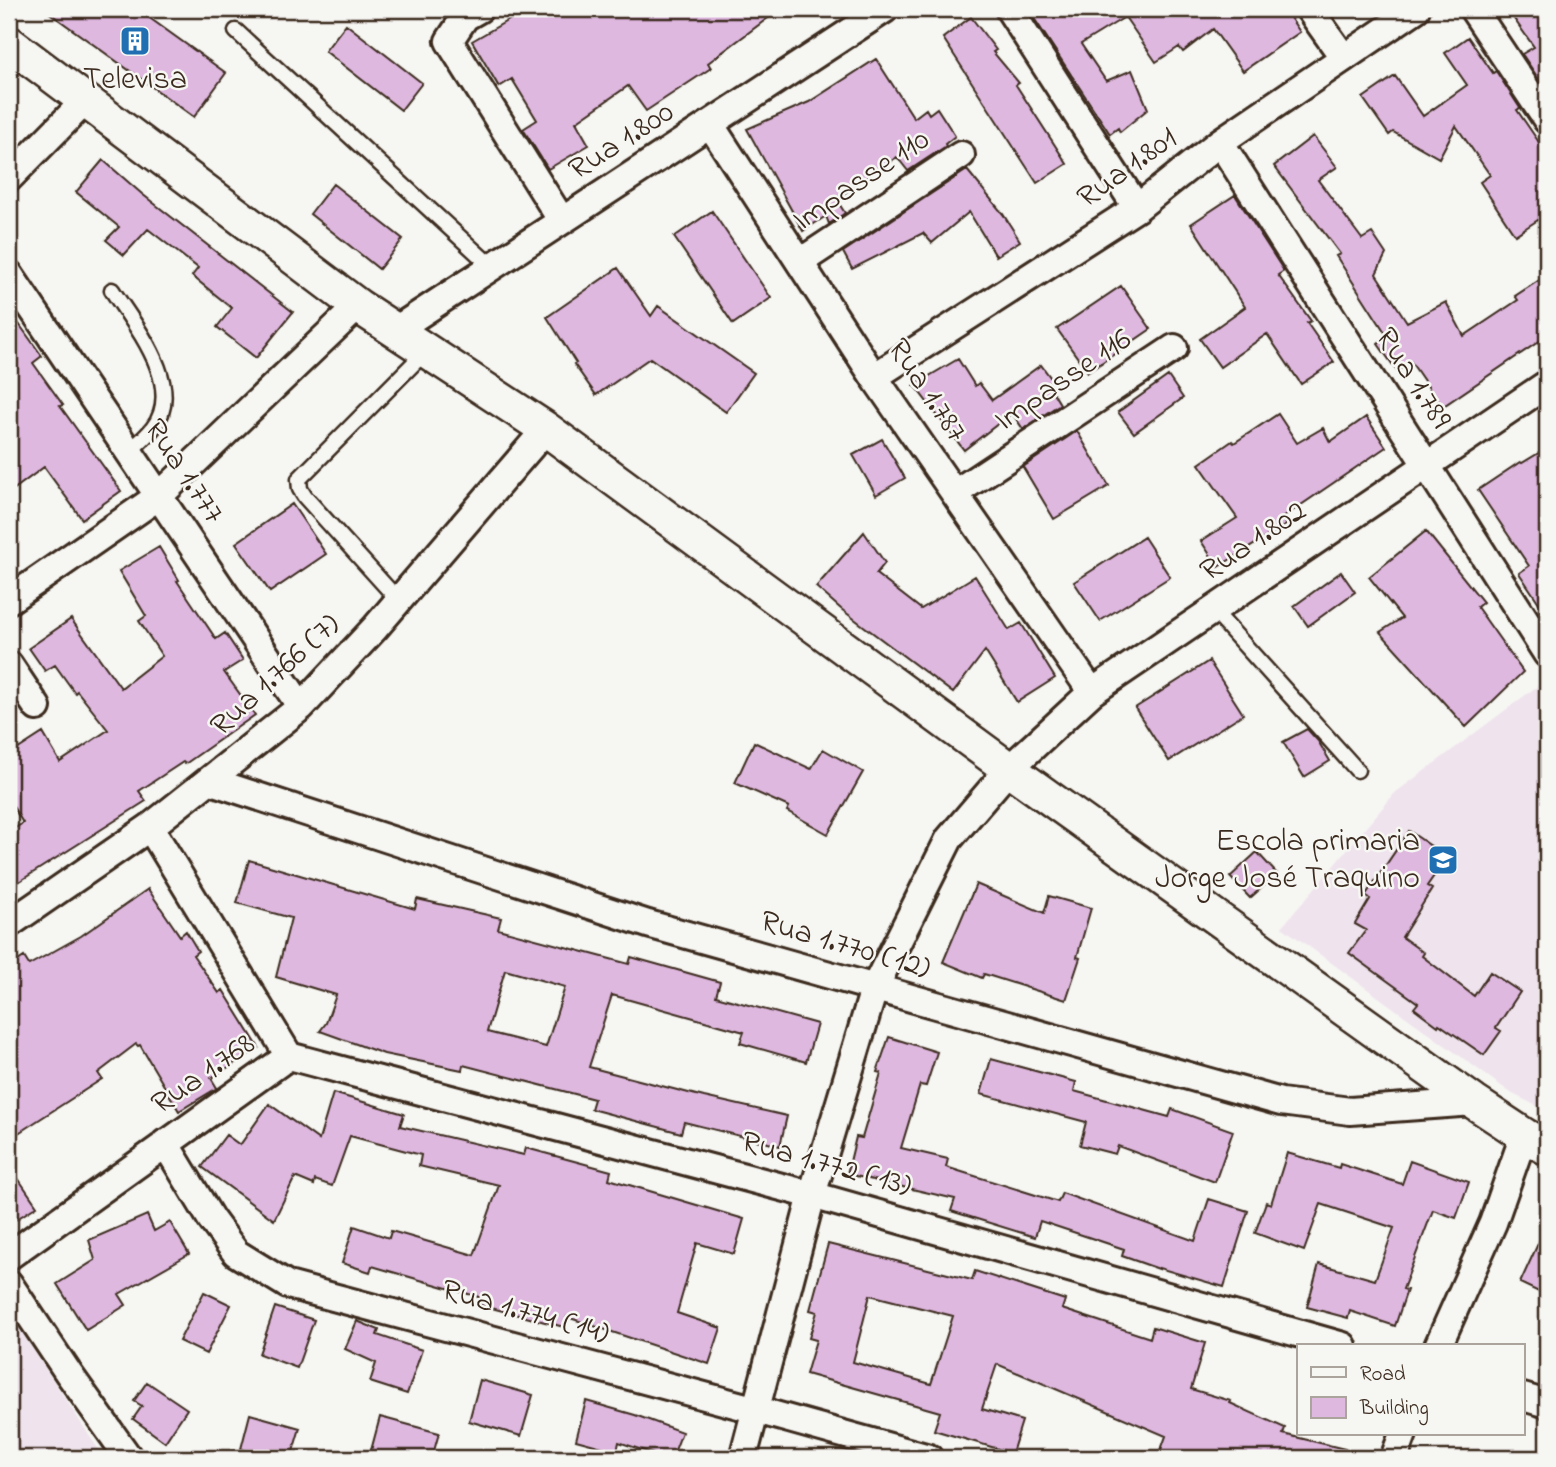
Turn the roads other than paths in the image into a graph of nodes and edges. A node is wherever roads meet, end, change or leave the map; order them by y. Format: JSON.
{"nodes":[{"id":1,"x":479,"y":9,"type":"edge"},
{"id":2,"x":885,"y":9,"type":"edge"},
{"id":3,"x":1009,"y":9,"type":"edge"},
{"id":4,"x":1309,"y":9,"type":"edge"},
{"id":5,"x":1416,"y":9,"type":"edge"},
{"id":6,"x":1473,"y":9,"type":"edge"},
{"id":7,"x":236,"y":31,"type":"dead end"},
{"id":8,"x":9,"y":43,"type":"edge"},
{"id":9,"x":1344,"y":58,"type":"junction"},
{"id":10,"x":85,"y":101,"type":"junction"},
{"id":11,"x":1547,"y":120,"type":"edge"},
{"id":12,"x":710,"y":124,"type":"junction"},
{"id":13,"x":1220,"y":142,"type":"junction"},
{"id":14,"x":961,"y":155,"type":"dead end"},
{"id":15,"x":9,"y":178,"type":"edge"},
{"id":16,"x":1137,"y":208,"type":"junction"},
{"id":17,"x":562,"y":220,"type":"junction"},
{"id":18,"x":800,"y":262,"type":"junction"},
{"id":19,"x":492,"y":267,"type":"junction"},
{"id":20,"x":9,"y":274,"type":"edge"},
{"id":21,"x":111,"y":290,"type":"dead end"},
{"id":22,"x":358,"y":306,"type":"junction"},
{"id":23,"x":394,"y":331,"type":"junction"},
{"id":24,"x":1174,"y":348,"type":"dead end"},
{"id":25,"x":426,"y":351,"type":"junction"},
{"id":26,"x":874,"y":377,"type":"junction"},
{"id":27,"x":1547,"y":384,"type":"edge"},
{"id":28,"x":545,"y":429,"type":"junction"},
{"id":29,"x":129,"y":452,"type":"junction"},
{"id":30,"x":1428,"y":465,"type":"junction"},
{"id":31,"x":955,"y":494,"type":"junction"},
{"id":32,"x":159,"y":496,"type":"junction"},
{"id":33,"x":9,"y":600,"type":"edge"},
{"id":34,"x":399,"y":601,"type":"junction"},
{"id":35,"x":1213,"y":610,"type":"junction"},
{"id":36,"x":1547,"y":653,"type":"edge"},
{"id":37,"x":9,"y":665,"type":"edge"},
{"id":38,"x":1091,"y":692,"type":"junction"},
{"id":39,"x":37,"y":707,"type":"dead end"},
{"id":40,"x":301,"y":707,"type":"junction"},
{"id":41,"x":1009,"y":769,"type":"junction"},
{"id":42,"x":1357,"y":770,"type":"dead end"},
{"id":43,"x":211,"y":781,"type":"junction"},
{"id":44,"x":150,"y":827,"type":"junction"},
{"id":45,"x":9,"y":924,"type":"edge"},
{"id":46,"x":874,"y":989,"type":"junction"},
{"id":47,"x":289,"y":1056,"type":"junction"},
{"id":48,"x":1474,"y":1102,"type":"junction"},
{"id":49,"x":1536,"y":1141,"type":"edge"},
{"id":50,"x":165,"y":1143,"type":"junction"},
{"id":51,"x":812,"y":1195,"type":"junction"},
{"id":52,"x":9,"y":1256,"type":"edge"},
{"id":53,"x":9,"y":1284,"type":"edge"},
{"id":54,"x":1336,"y":1344,"type":"edge"},
{"id":55,"x":1439,"y":1344,"type":"edge"},
{"id":56,"x":1524,"y":1397,"type":"edge"},
{"id":57,"x":1547,"y":1404,"type":"edge"},
{"id":58,"x":757,"y":1409,"type":"junction"},
{"id":59,"x":1402,"y":1436,"type":"edge"},
{"id":60,"x":129,"y":1458,"type":"edge"},
{"id":61,"x":743,"y":1458,"type":"edge"},
{"id":62,"x":929,"y":1458,"type":"edge"},
{"id":63,"x":1394,"y":1458,"type":"edge"}],
"edges":[{"from":1,"to":17,"type":"street"},
{"from":2,"to":12,"type":"street","name":"Rua 1.800"},
{"from":3,"to":16,"type":"street"},
{"from":4,"to":9,"type":"street"},
{"from":5,"to":9,"type":"street","name":"Rua 1.801"},
{"from":6,"to":11,"type":"street"},
{"from":7,"to":19,"type":"lane"},
{"from":8,"to":10,"type":"street"},
{"from":9,"to":13,"type":"street","name":"Rua 1.801"},
{"from":10,"to":15,"type":"street"},
{"from":10,"to":22,"type":"street"},
{"from":12,"to":17,"type":"street","name":"Rua 1.800"},
{"from":12,"to":18,"type":"street","name":"Rua 1.787"},
{"from":13,"to":16,"type":"street","name":"Rua 1.801"},
{"from":13,"to":30,"type":"street","name":"Rua 1.789"},
{"from":14,"to":18,"type":"street","name":"Impasse 110"},
{"from":16,"to":26,"type":"street","name":"Rua 1.801"},
{"from":17,"to":19,"type":"street","name":"Rua 1.800"},
{"from":18,"to":26,"type":"street","name":"Rua 1.787"},
{"from":19,"to":23,"type":"street","name":"Rua 1.800"},
{"from":20,"to":29,"type":"street","name":"Rua 1.777"},
{"from":21,"to":29,"type":"lane"},
{"from":22,"to":23,"type":"street"},
{"from":22,"to":32,"type":"street"},
{"from":23,"to":25,"type":"street"},
{"from":24,"to":31,"type":"street","name":"Impasse 116"},
{"from":25,"to":28,"type":"street"},
{"from":25,"to":34,"type":"lane"},
{"from":26,"to":31,"type":"street","name":"Rua 1.787"},
{"from":27,"to":30,"type":"street","name":"Rua 1.802"},
{"from":28,"to":34,"type":"street","name":"Rua 1.766 (7)"},
{"from":28,"to":41,"type":"street"},
{"from":29,"to":32,"type":"street","name":"Rua 1.777"},
{"from":30,"to":35,"type":"street","name":"Rua 1.802"},
{"from":30,"to":36,"type":"street","name":"Rua 1.789"},
{"from":31,"to":38,"type":"street","name":"Rua 1.787"},
{"from":32,"to":33,"type":"street"},
{"from":32,"to":40,"type":"street","name":"Rua 1.777"},
{"from":34,"to":40,"type":"street","name":"Rua 1.766 (7)"},
{"from":35,"to":38,"type":"street","name":"Rua 1.802"},
{"from":35,"to":42,"type":"lane"},
{"from":37,"to":39,"type":"street"},
{"from":38,"to":41,"type":"street","name":"Rua 1.802"},
{"from":40,"to":43,"type":"street","name":"Rua 1.766 (7)"},
{"from":41,"to":46,"type":"street","name":"Rua 1.802"},
{"from":41,"to":48,"type":"street"},
{"from":43,"to":44,"type":"street","name":"Rua 1.766 (7)"},
{"from":43,"to":46,"type":"street","name":"Rua 1.770 (12)"},
{"from":44,"to":45,"type":"street","name":"Rua 1.766 (7)"},
{"from":44,"to":47,"type":"street","name":"Rua 1.768"},
{"from":46,"to":48,"type":"street","name":"Rua 1.770 (12)"},
{"from":46,"to":51,"type":"street","name":"Rua 1.802"},
{"from":47,"to":50,"type":"street","name":"Rua 1.768"},
{"from":47,"to":51,"type":"street","name":"Rua 1.772 (13)"},
{"from":48,"to":49,"type":"street"},
{"from":49,"to":55,"type":"street"},
{"from":50,"to":52,"type":"street","name":"Rua 1.768"},
{"from":50,"to":58,"type":"street","name":"Rua 1.774 (14)"},
{"from":51,"to":54,"type":"street","name":"Rua 1.772 (13)"},
{"from":51,"to":58,"type":"street","name":"Rua 1.802"},
{"from":53,"to":60,"type":"street"},
{"from":56,"to":57,"type":"street"},
{"from":58,"to":61,"type":"street","name":"Rua 1.802"},
{"from":58,"to":62,"type":"street","name":"Rua 1.774 (14)"},
{"from":59,"to":63,"type":"street"}]}
